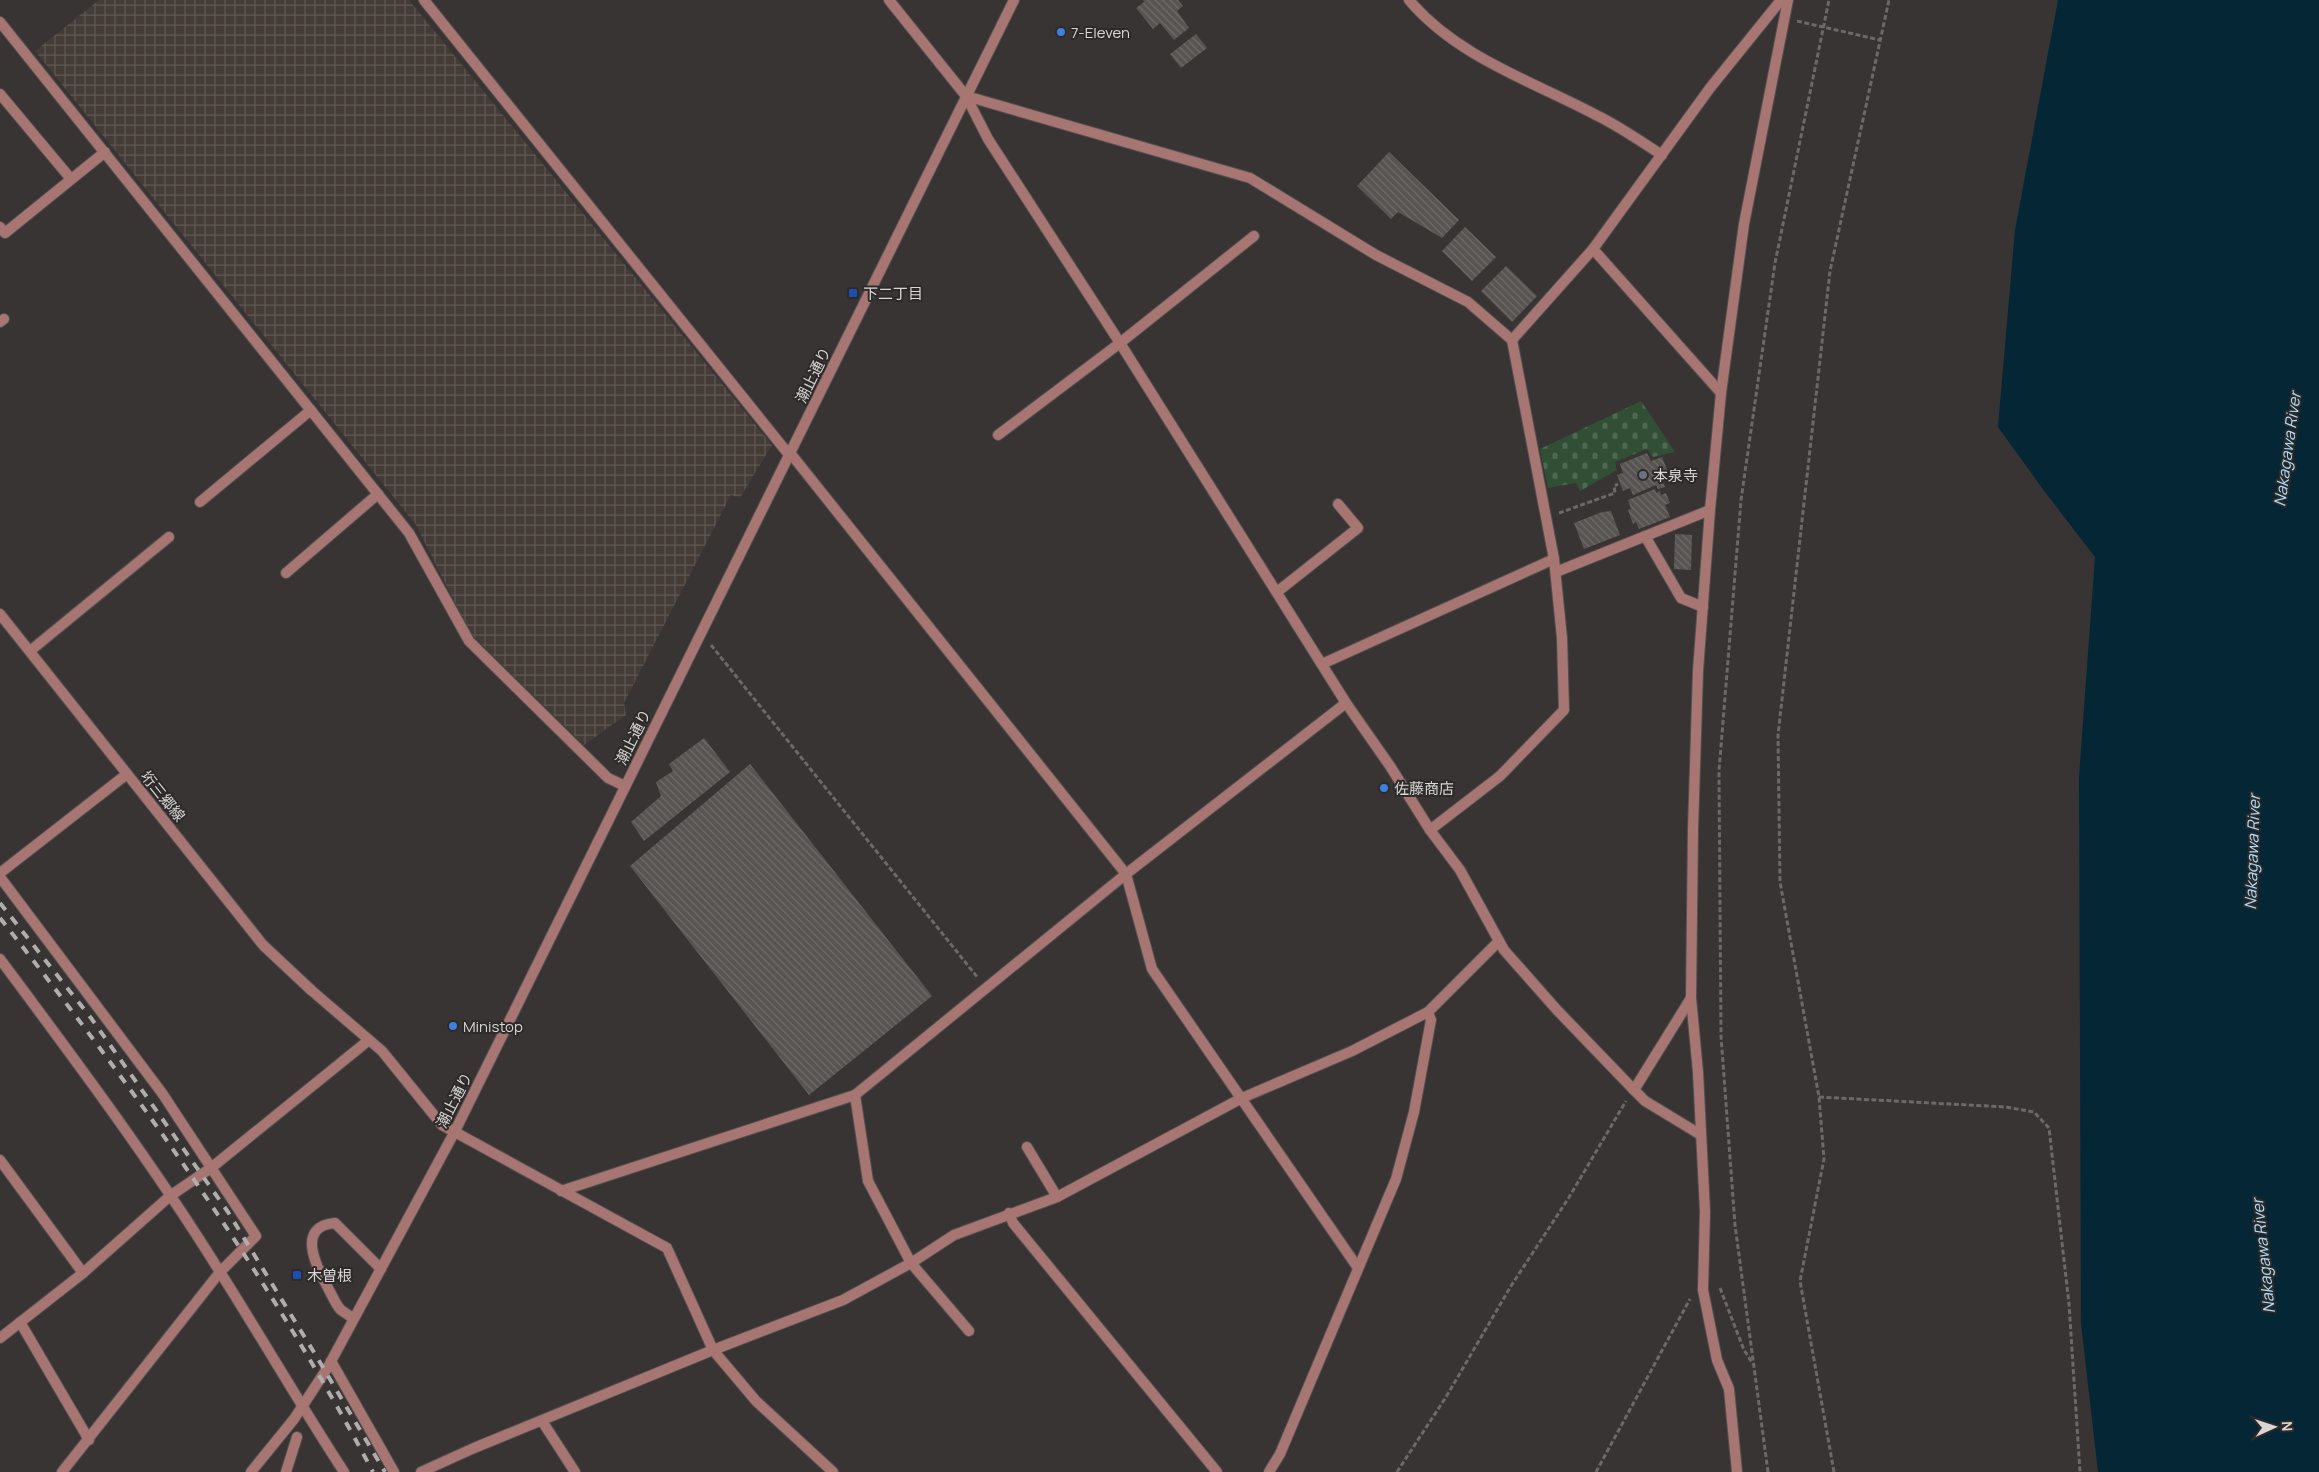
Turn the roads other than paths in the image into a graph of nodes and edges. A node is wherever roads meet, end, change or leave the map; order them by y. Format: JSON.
{"nodes":[{"id":1,"x":424,"y":0,"type":"edge"},
{"id":2,"x":889,"y":0,"type":"edge"},
{"id":3,"x":1014,"y":0,"type":"edge"},
{"id":4,"x":1409,"y":0,"type":"edge"},
{"id":5,"x":1781,"y":0,"type":"edge"},
{"id":6,"x":1788,"y":0,"type":"edge"},
{"id":7,"x":0,"y":22,"type":"edge"},
{"id":8,"x":0,"y":94,"type":"edge"},
{"id":9,"x":966,"y":96,"type":"junction"},
{"id":10,"x":105,"y":152,"type":"junction"},
{"id":11,"x":1662,"y":154,"type":"junction"},
{"id":12,"x":70,"y":179,"type":"junction"},
{"id":13,"x":0,"y":226,"type":"edge"},
{"id":14,"x":1254,"y":236,"type":"dead end"},
{"id":15,"x":1593,"y":250,"type":"junction"},
{"id":16,"x":1512,"y":340,"type":"junction"},
{"id":17,"x":1120,"y":343,"type":"junction"},
{"id":18,"x":1721,"y":393,"type":"junction"},
{"id":19,"x":311,"y":410,"type":"junction"},
{"id":20,"x":998,"y":435,"type":"dead end"},
{"id":21,"x":790,"y":455,"type":"junction"},
{"id":22,"x":378,"y":494,"type":"junction"},
{"id":23,"x":200,"y":502,"type":"dead end"},
{"id":24,"x":1338,"y":504,"type":"dead end"},
{"id":25,"x":1710,"y":510,"type":"junction"},
{"id":26,"x":1645,"y":536,"type":"junction"},
{"id":27,"x":169,"y":537,"type":"dead end"},
{"id":28,"x":1554,"y":559,"type":"junction"},
{"id":29,"x":1556,"y":572,"type":"junction"},
{"id":30,"x":286,"y":573,"type":"dead end"},
{"id":31,"x":1277,"y":592,"type":"junction"},
{"id":32,"x":1703,"y":607,"type":"junction"},
{"id":33,"x":0,"y":614,"type":"edge"},
{"id":34,"x":30,"y":650,"type":"junction"},
{"id":35,"x":1322,"y":664,"type":"junction"},
{"id":36,"x":1346,"y":703,"type":"junction"},
{"id":37,"x":127,"y":774,"type":"junction"},
{"id":38,"x":626,"y":786,"type":"junction"},
{"id":39,"x":1430,"y":830,"type":"junction"},
{"id":40,"x":0,"y":873,"type":"edge"},
{"id":41,"x":1126,"y":874,"type":"junction"},
{"id":42,"x":0,"y":877,"type":"edge"},
{"id":43,"x":1499,"y":941,"type":"junction"},
{"id":44,"x":0,"y":959,"type":"edge"},
{"id":45,"x":1691,"y":998,"type":"junction"},
{"id":46,"x":1428,"y":1012,"type":"junction"},
{"id":47,"x":370,"y":1040,"type":"junction"},
{"id":48,"x":1634,"y":1090,"type":"junction"},
{"id":49,"x":855,"y":1095,"type":"junction"},
{"id":50,"x":1242,"y":1098,"type":"junction"},
{"id":51,"x":454,"y":1133,"type":"junction"},
{"id":52,"x":1701,"y":1135,"type":"junction"},
{"id":53,"x":1026,"y":1147,"type":"dead end"},
{"id":54,"x":0,"y":1160,"type":"edge"},
{"id":55,"x":211,"y":1168,"type":"junction"},
{"id":56,"x":561,"y":1191,"type":"junction"},
{"id":57,"x":170,"y":1196,"type":"junction"},
{"id":58,"x":1057,"y":1197,"type":"junction"},
{"id":59,"x":1009,"y":1213,"type":"junction"},
{"id":60,"x":911,"y":1263,"type":"junction"},
{"id":61,"x":1358,"y":1268,"type":"junction"},
{"id":62,"x":380,"y":1269,"type":"junction"},
{"id":63,"x":220,"y":1272,"type":"junction"},
{"id":64,"x":82,"y":1273,"type":"junction"},
{"id":65,"x":353,"y":1318,"type":"junction"},
{"id":66,"x":20,"y":1322,"type":"junction"},
{"id":67,"x":969,"y":1331,"type":"dead end"},
{"id":68,"x":0,"y":1338,"type":"edge"},
{"id":69,"x":713,"y":1350,"type":"junction"},
{"id":70,"x":331,"y":1361,"type":"junction"},
{"id":71,"x":302,"y":1407,"type":"junction"},
{"id":72,"x":542,"y":1421,"type":"junction"},
{"id":73,"x":297,"y":1437,"type":"dead end"},
{"id":74,"x":89,"y":1440,"type":"junction"},
{"id":75,"x":62,"y":1472,"type":"edge"},
{"id":76,"x":251,"y":1472,"type":"edge"},
{"id":77,"x":286,"y":1472,"type":"edge"},
{"id":78,"x":344,"y":1472,"type":"edge"},
{"id":79,"x":394,"y":1472,"type":"edge"},
{"id":80,"x":421,"y":1472,"type":"edge"},
{"id":81,"x":575,"y":1472,"type":"edge"},
{"id":82,"x":833,"y":1472,"type":"edge"},
{"id":83,"x":1218,"y":1472,"type":"edge"},
{"id":84,"x":1269,"y":1472,"type":"edge"},
{"id":85,"x":1737,"y":1472,"type":"edge"}],
"edges":[{"from":1,"to":21,"type":"street"},
{"from":2,"to":9,"type":"street"},
{"from":3,"to":9,"type":"street","name":"潮止通り"},
{"from":4,"to":11,"type":"street"},
{"from":5,"to":11,"type":"street"},
{"from":6,"to":18,"type":"street"},
{"from":7,"to":10,"type":"street"},
{"from":8,"to":12,"type":"street"},
{"from":9,"to":16,"type":"street"},
{"from":9,"to":17,"type":"street"},
{"from":9,"to":21,"type":"street","name":"潮止通り"},
{"from":10,"to":12,"type":"street"},
{"from":10,"to":19,"type":"street"},
{"from":11,"to":15,"type":"street"},
{"from":12,"to":13,"type":"street"},
{"from":14,"to":17,"type":"street"},
{"from":15,"to":16,"type":"street"},
{"from":15,"to":18,"type":"street"},
{"from":16,"to":28,"type":"street"},
{"from":17,"to":20,"type":"street"},
{"from":17,"to":31,"type":"street"},
{"from":18,"to":25,"type":"street"},
{"from":19,"to":22,"type":"street"},
{"from":19,"to":23,"type":"street"},
{"from":21,"to":38,"type":"street","name":"潮止通り"},
{"from":21,"to":41,"type":"street"},
{"from":22,"to":30,"type":"street"},
{"from":22,"to":38,"type":"street"},
{"from":24,"to":31,"type":"street"},
{"from":25,"to":26,"type":"street"},
{"from":25,"to":32,"type":"street"},
{"from":26,"to":29,"type":"street"},
{"from":26,"to":32,"type":"street"},
{"from":27,"to":34,"type":"street"},
{"from":28,"to":29,"type":"street"},
{"from":28,"to":35,"type":"street"},
{"from":29,"to":39,"type":"street"},
{"from":31,"to":35,"type":"street"},
{"from":32,"to":45,"type":"street"},
{"from":33,"to":34,"type":"street","name":"垳三郷線"},
{"from":34,"to":37,"type":"street","name":"垳三郷線"},
{"from":35,"to":36,"type":"street"},
{"from":36,"to":39,"type":"street"},
{"from":36,"to":41,"type":"street"},
{"from":37,"to":40,"type":"street"},
{"from":37,"to":47,"type":"street","name":"垳三郷線"},
{"from":38,"to":51,"type":"street","name":"潮止通り"},
{"from":39,"to":43,"type":"street"},
{"from":41,"to":49,"type":"street"},
{"from":41,"to":50,"type":"street"},
{"from":42,"to":55,"type":"street"},
{"from":43,"to":46,"type":"street"},
{"from":43,"to":48,"type":"street"},
{"from":44,"to":57,"type":"street"},
{"from":45,"to":48,"type":"street"},
{"from":45,"to":52,"type":"street"},
{"from":46,"to":50,"type":"street"},
{"from":46,"to":61,"type":"street"},
{"from":47,"to":51,"type":"street","name":"垳三郷線"},
{"from":47,"to":55,"type":"street"},
{"from":48,"to":52,"type":"street"},
{"from":49,"to":56,"type":"street"},
{"from":49,"to":60,"type":"street"},
{"from":50,"to":58,"type":"street"},
{"from":50,"to":61,"type":"street"},
{"from":51,"to":56,"type":"street","name":"垳三郷線"},
{"from":51,"to":62,"type":"street","name":"潮止通り"},
{"from":52,"to":85,"type":"street"},
{"from":53,"to":58,"type":"street"},
{"from":54,"to":64,"type":"street"},
{"from":55,"to":57,"type":"street"},
{"from":55,"to":63,"type":"street"},
{"from":56,"to":69,"type":"street","name":"垳三郷線"},
{"from":57,"to":63,"type":"street"},
{"from":57,"to":64,"type":"street"},
{"from":58,"to":59,"type":"street"},
{"from":59,"to":60,"type":"street"},
{"from":59,"to":83,"type":"street"},
{"from":60,"to":67,"type":"street"},
{"from":60,"to":69,"type":"street"},
{"from":61,"to":84,"type":"street"},
{"from":62,"to":65,"type":"street","name":"潮止通り"},
{"from":62,"to":65,"type":"street"},
{"from":63,"to":71,"type":"street"},
{"from":63,"to":74,"type":"street"},
{"from":64,"to":66,"type":"street"},
{"from":65,"to":70,"type":"street","name":"潮止通り"},
{"from":66,"to":68,"type":"street"},
{"from":66,"to":74,"type":"street"},
{"from":69,"to":72,"type":"street"},
{"from":69,"to":82,"type":"street","name":"垳三郷線"},
{"from":70,"to":71,"type":"street","name":"潮止通り"},
{"from":70,"to":79,"type":"street"},
{"from":71,"to":76,"type":"street","name":"潮止通り"},
{"from":71,"to":78,"type":"street"},
{"from":72,"to":80,"type":"street"},
{"from":72,"to":81,"type":"street"},
{"from":73,"to":77,"type":"street"},
{"from":74,"to":75,"type":"street"}]}
